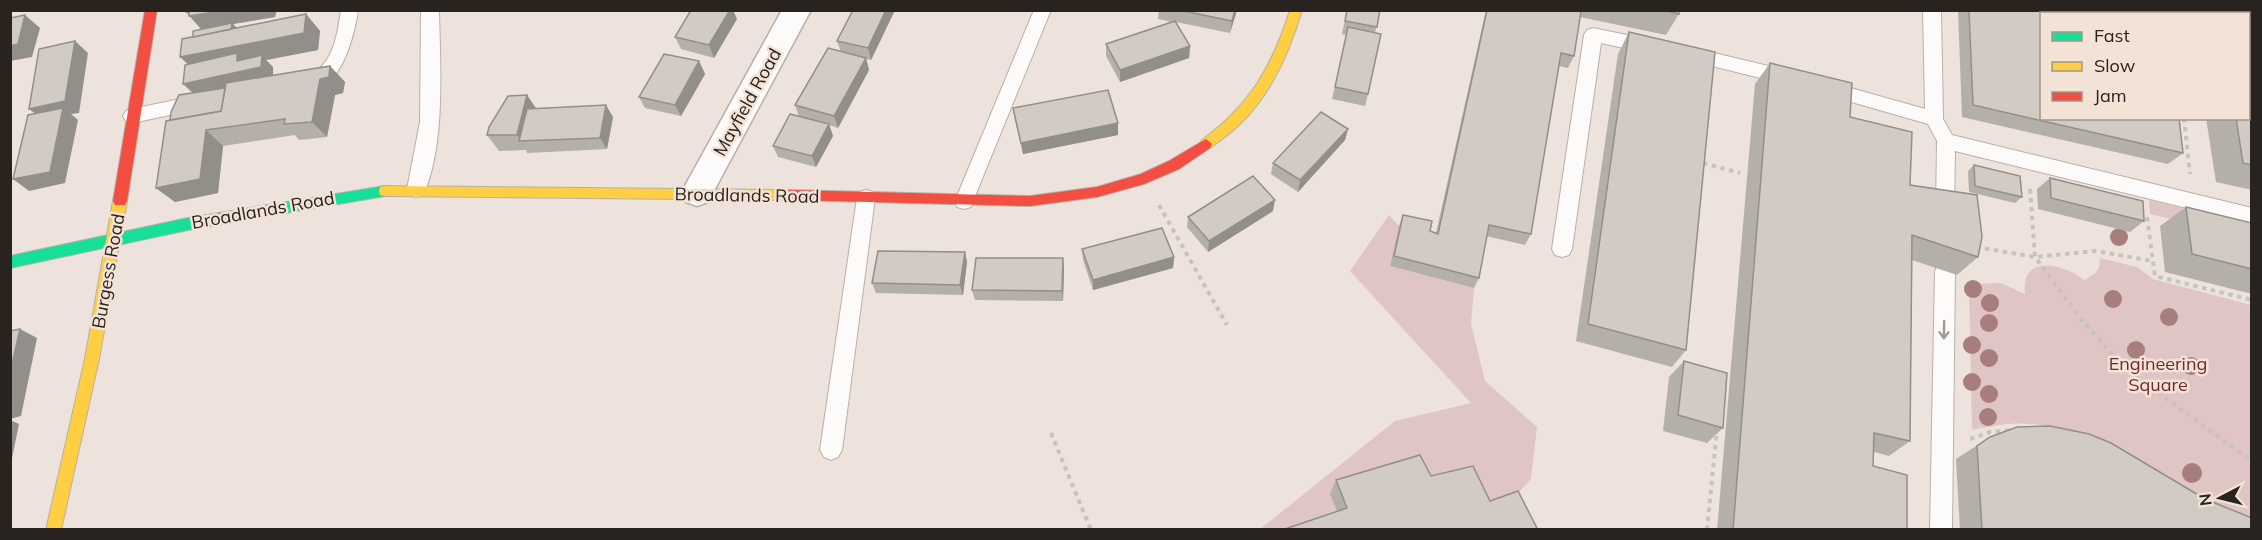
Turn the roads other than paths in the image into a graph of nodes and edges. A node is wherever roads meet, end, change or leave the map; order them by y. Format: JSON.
{"nodes":[{"id":1,"x":152,"y":10,"type":"edge"},
{"id":2,"x":351,"y":10,"type":"edge"},
{"id":3,"x":430,"y":10,"type":"edge"},
{"id":4,"x":797,"y":10,"type":"edge"},
{"id":5,"x":1043,"y":10,"type":"edge"},
{"id":6,"x":1296,"y":10,"type":"edge"},
{"id":7,"x":1932,"y":10,"type":"edge"},
{"id":8,"x":292,"y":85,"type":"edge"},
{"id":9,"x":216,"y":99,"type":"edge"},
{"id":10,"x":132,"y":116,"type":"junction"},
{"id":11,"x":1934,"y":118,"type":"junction"},
{"id":12,"x":1946,"y":141,"type":"junction"},
{"id":13,"x":416,"y":189,"type":"junction"},
{"id":14,"x":697,"y":193,"type":"junction"},
{"id":15,"x":866,"y":198,"type":"junction"},
{"id":16,"x":964,"y":201,"type":"junction"},
{"id":17,"x":1945,"y":212,"type":"edge"},
{"id":18,"x":2252,"y":216,"type":"edge"},
{"id":19,"x":115,"y":239,"type":"junction"},
{"id":20,"x":1562,"y":249,"type":"dead end"},
{"id":21,"x":10,"y":262,"type":"edge"},
{"id":22,"x":1945,"y":271,"type":"edge"},
{"id":23,"x":831,"y":450,"type":"dead end"},
{"id":24,"x":53,"y":530,"type":"edge"},
{"id":25,"x":1941,"y":530,"type":"edge"}],
"edges":[{"from":1,"to":10,"type":"street","name":"Burgess Road"},
{"from":2,"to":8,"type":"lane"},
{"from":3,"to":13,"type":"lane"},
{"from":4,"to":14,"type":"street","name":"Mayfield Road"},
{"from":5,"to":16,"type":"lane"},
{"from":6,"to":16,"type":"street","name":"Broadlands Road"},
{"from":7,"to":11,"type":"lane"},
{"from":9,"to":10,"type":"lane"},
{"from":10,"to":19,"type":"street","name":"Burgess Road"},
{"from":11,"to":12,"type":"lane"},
{"from":11,"to":20,"type":"lane"},
{"from":12,"to":17,"type":"lane"},
{"from":12,"to":18,"type":"lane"},
{"from":13,"to":14,"type":"street","name":"Broadlands Road"},
{"from":13,"to":19,"type":"street","name":"Broadlands Road"},
{"from":14,"to":15,"type":"street","name":"Broadlands Road"},
{"from":15,"to":16,"type":"street","name":"Broadlands Road"},
{"from":15,"to":23,"type":"lane"},
{"from":19,"to":21,"type":"street","name":"Broadlands Road"},
{"from":19,"to":24,"type":"street","name":"Burgess Road"},
{"from":22,"to":25,"type":"lane","one_way":true}]}
